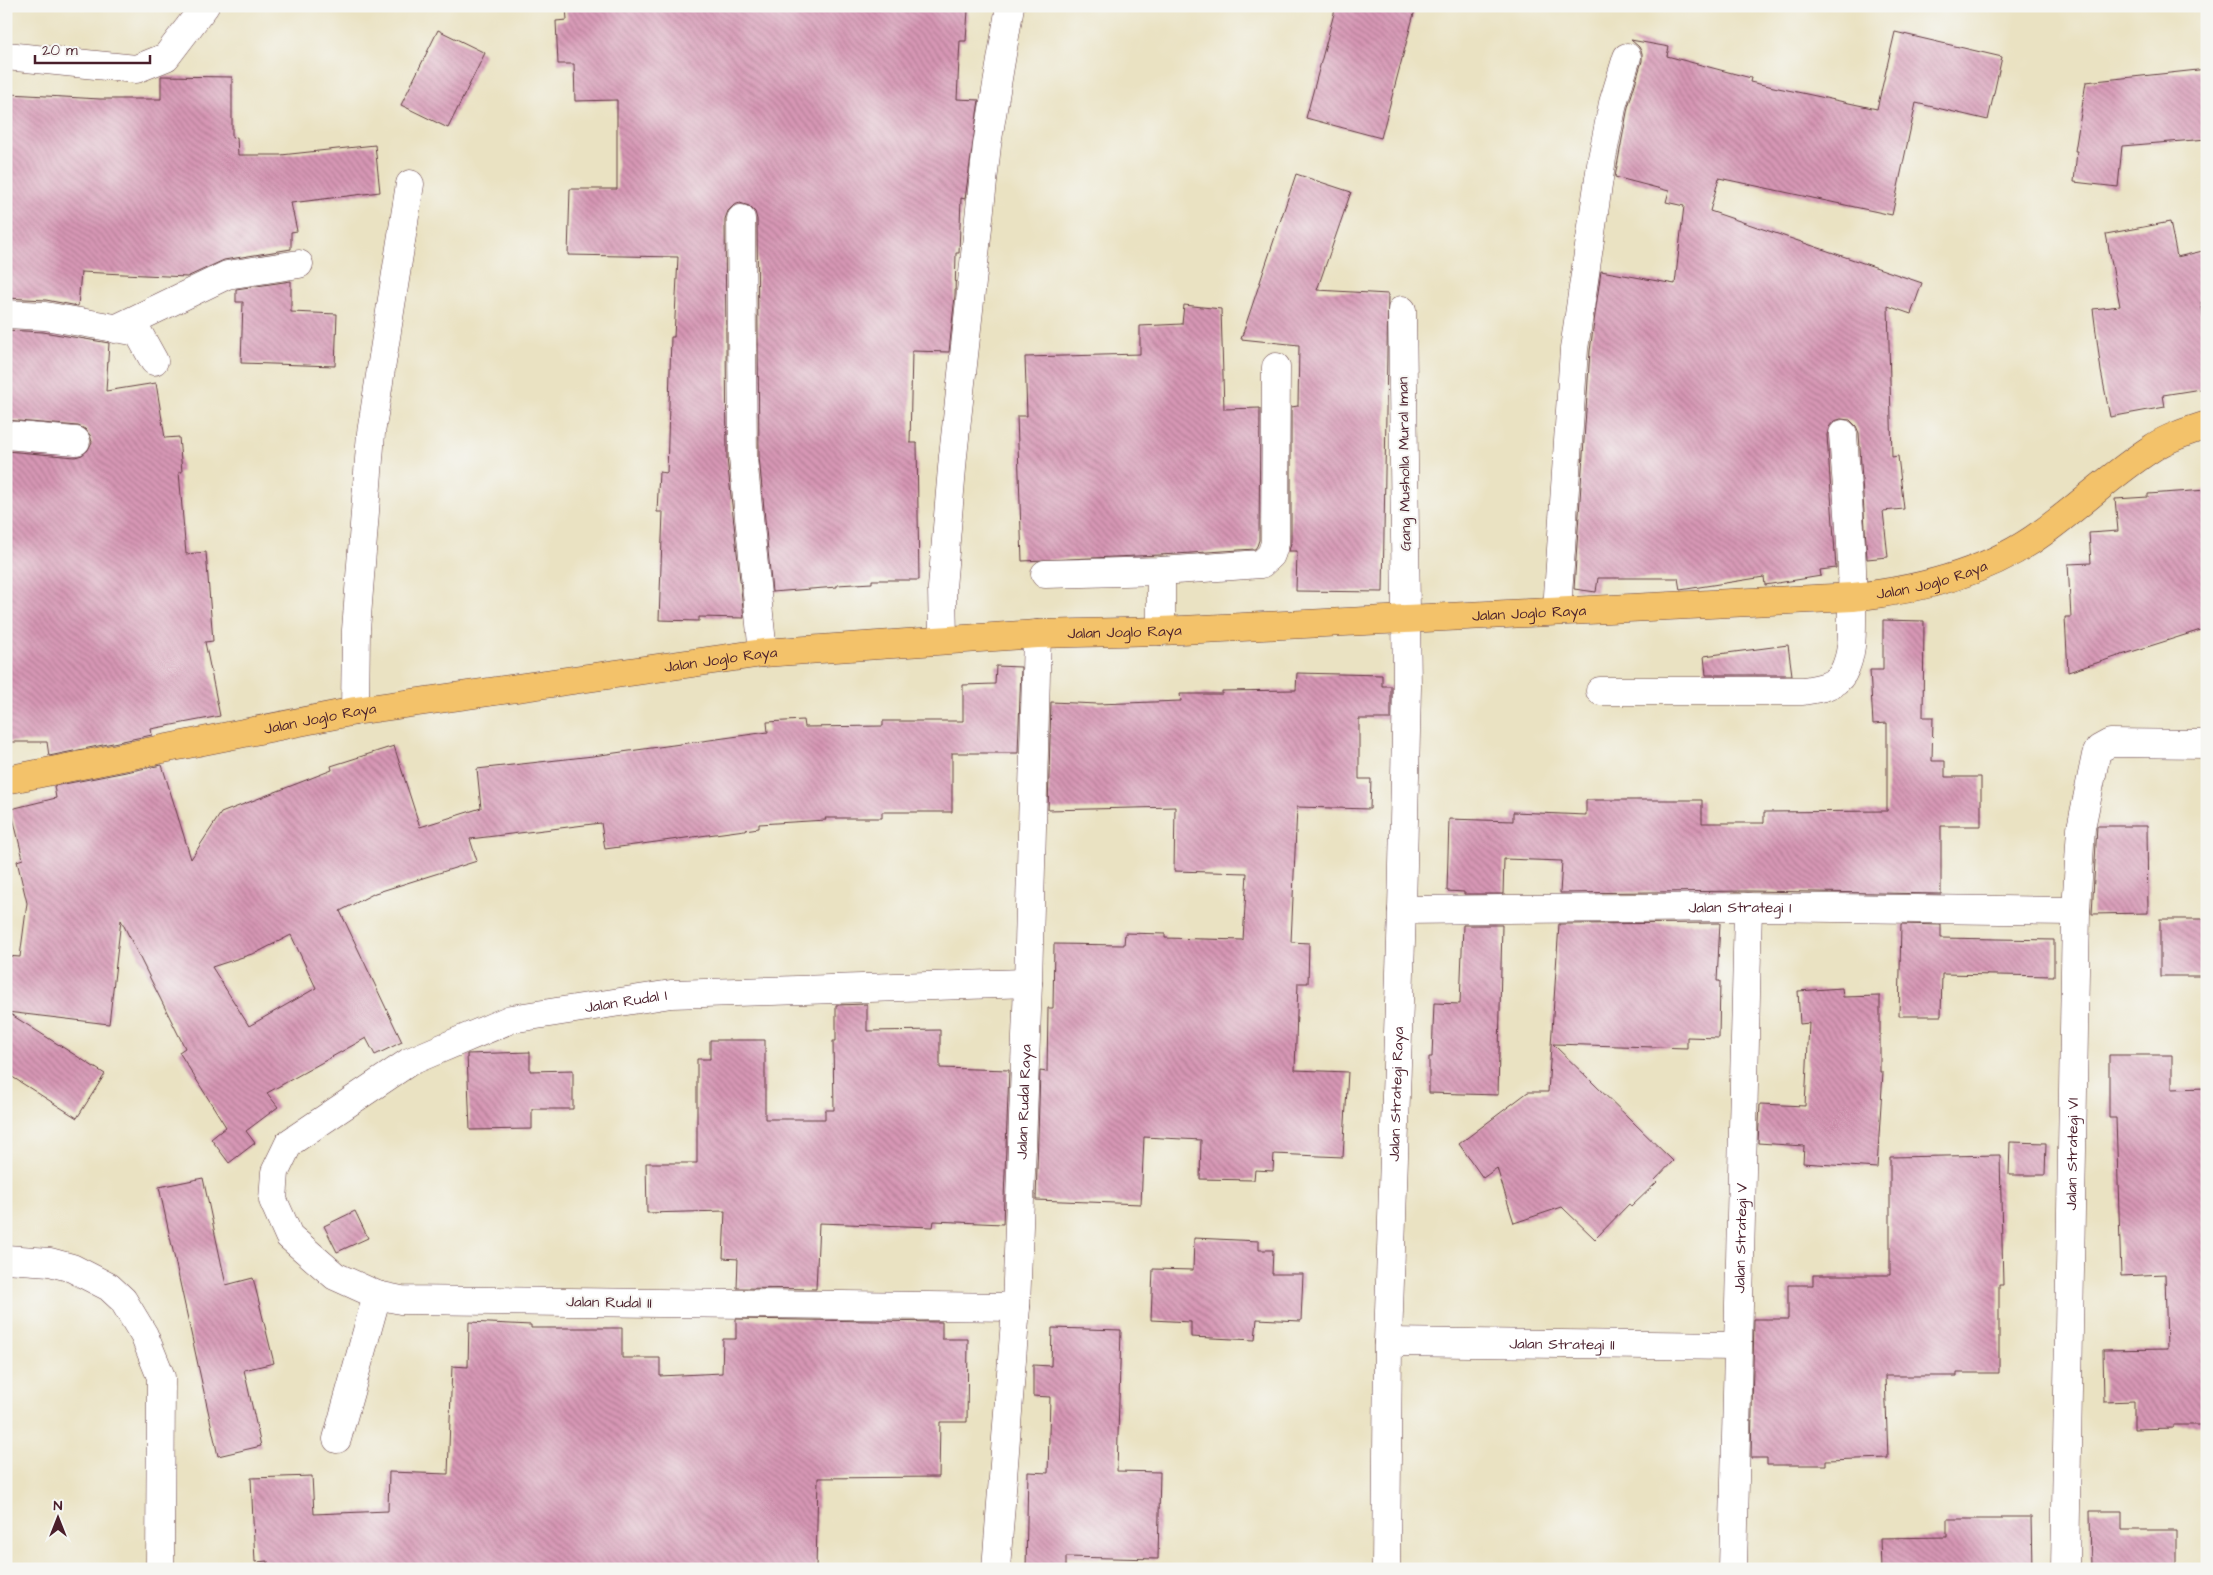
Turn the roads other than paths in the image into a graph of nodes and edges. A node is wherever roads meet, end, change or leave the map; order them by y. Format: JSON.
{"nodes":[{"id":1,"x":205,"y":6,"type":"edge"},
{"id":2,"x":1010,"y":6,"type":"edge"},
{"id":3,"x":6,"y":56,"type":"edge"},
{"id":4,"x":1627,"y":57,"type":"dead end"},
{"id":5,"x":410,"y":184,"type":"dead end"},
{"id":6,"x":741,"y":219,"type":"dead end"},
{"id":7,"x":299,"y":264,"type":"dead end"},
{"id":8,"x":1402,"y":310,"type":"dead end"},
{"id":9,"x":6,"y":314,"type":"edge"},
{"id":10,"x":115,"y":329,"type":"junction"},
{"id":11,"x":154,"y":361,"type":"dead end"},
{"id":12,"x":1276,"y":367,"type":"dead end"},
{"id":13,"x":2207,"y":425,"type":"edge"},
{"id":14,"x":1844,"y":434,"type":"dead end"},
{"id":15,"x":6,"y":435,"type":"edge"},
{"id":16,"x":76,"y":441,"type":"dead end"},
{"id":17,"x":1161,"y":571,"type":"junction"},
{"id":18,"x":1045,"y":574,"type":"dead end"},
{"id":19,"x":1853,"y":597,"type":"junction"},
{"id":20,"x":1557,"y":611,"type":"junction"},
{"id":21,"x":1407,"y":619,"type":"junction"},
{"id":22,"x":1162,"y":631,"type":"junction"},
{"id":23,"x":1037,"y":634,"type":"junction"},
{"id":24,"x":943,"y":640,"type":"junction"},
{"id":25,"x":763,"y":652,"type":"junction"},
{"id":26,"x":1600,"y":691,"type":"dead end"},
{"id":27,"x":355,"y":711,"type":"junction"},
{"id":28,"x":2207,"y":744,"type":"edge"},
{"id":29,"x":6,"y":780,"type":"edge"},
{"id":30,"x":1748,"y":907,"type":"junction"},
{"id":31,"x":1402,"y":910,"type":"junction"},
{"id":32,"x":2076,"y":912,"type":"junction"},
{"id":33,"x":1028,"y":983,"type":"junction"},
{"id":34,"x":275,"y":1172,"type":"joint"},
{"id":35,"x":6,"y":1259,"type":"edge"},
{"id":36,"x":377,"y":1295,"type":"junction"},
{"id":37,"x":1016,"y":1307,"type":"junction"},
{"id":38,"x":1394,"y":1342,"type":"junction"},
{"id":39,"x":1737,"y":1346,"type":"junction"},
{"id":40,"x":336,"y":1439,"type":"dead end"},
{"id":41,"x":160,"y":1569,"type":"edge"},
{"id":42,"x":996,"y":1569,"type":"edge"},
{"id":43,"x":1386,"y":1569,"type":"edge"},
{"id":44,"x":1733,"y":1569,"type":"edge"},
{"id":45,"x":2065,"y":1569,"type":"edge"}],
"edges":[{"from":1,"to":3,"type":"street"},
{"from":2,"to":24,"type":"street"},
{"from":4,"to":20,"type":"street"},
{"from":5,"to":27,"type":"street"},
{"from":6,"to":25,"type":"street"},
{"from":7,"to":10,"type":"street"},
{"from":8,"to":21,"type":"street","name":"Gang Musholla Mural Iman"},
{"from":9,"to":10,"type":"street"},
{"from":10,"to":11,"type":"street"},
{"from":12,"to":17,"type":"street"},
{"from":13,"to":19,"type":"main road","name":"Jalan Joglo Raya"},
{"from":14,"to":19,"type":"street"},
{"from":15,"to":16,"type":"street"},
{"from":17,"to":18,"type":"street"},
{"from":17,"to":22,"type":"street"},
{"from":19,"to":20,"type":"main road","name":"Jalan Joglo Raya"},
{"from":19,"to":26,"type":"street"},
{"from":20,"to":21,"type":"main road","name":"Jalan Joglo Raya"},
{"from":21,"to":22,"type":"main road","name":"Jalan Joglo Raya"},
{"from":21,"to":31,"type":"street","name":"Jalan Strategi Raya"},
{"from":22,"to":23,"type":"main road","name":"Jalan Joglo Raya"},
{"from":23,"to":24,"type":"main road","name":"Jalan Joglo Raya"},
{"from":23,"to":33,"type":"street","name":"Jalan Rudal Raya"},
{"from":24,"to":25,"type":"main road","name":"Jalan Joglo Raya"},
{"from":25,"to":27,"type":"main road","name":"Jalan Joglo Raya"},
{"from":27,"to":29,"type":"main road","name":"Jalan Joglo Raya"},
{"from":28,"to":32,"type":"street","name":"Jalan Strategi VI"},
{"from":30,"to":31,"type":"street","name":"Jalan Strategi I"},
{"from":30,"to":32,"type":"street","name":"Jalan Strategi I"},
{"from":30,"to":39,"type":"street","name":"Jalan Strategi V"},
{"from":31,"to":38,"type":"street","name":"Jalan Strategi Raya"},
{"from":32,"to":45,"type":"street","name":"Jalan Strategi VI"},
{"from":33,"to":34,"type":"street","name":"Jalan Rudal I"},
{"from":33,"to":37,"type":"street","name":"Jalan Rudal Raya"},
{"from":34,"to":36,"type":"street","name":"Jalan Rudal II"},
{"from":35,"to":41,"type":"street"},
{"from":36,"to":37,"type":"street","name":"Jalan Rudal II"},
{"from":36,"to":40,"type":"street"},
{"from":37,"to":42,"type":"street","name":"Jalan Rudal Raya"},
{"from":38,"to":39,"type":"street","name":"Jalan Strategi II"},
{"from":38,"to":43,"type":"street","name":"Jalan Strategi Raya"},
{"from":39,"to":44,"type":"street","name":"Jalan Strategi V"}]}
